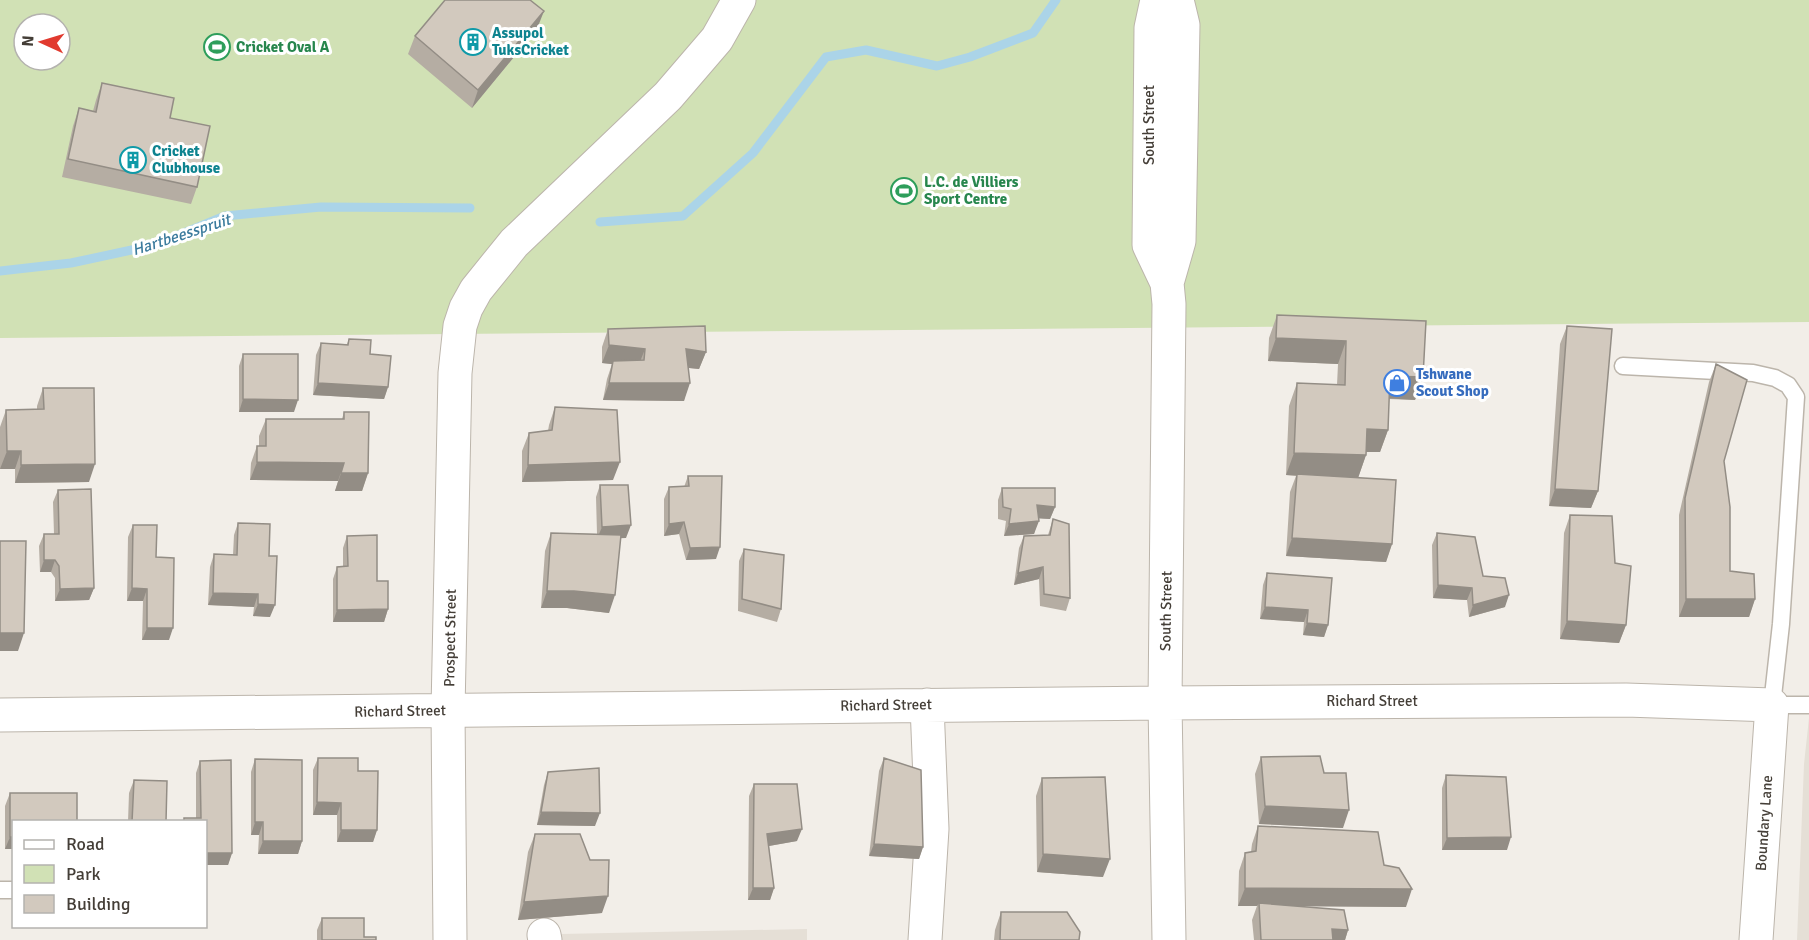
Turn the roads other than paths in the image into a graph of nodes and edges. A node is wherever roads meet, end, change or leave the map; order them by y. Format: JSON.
{"nodes":[{"id":1,"x":739,"y":0,"type":"edge"},
{"id":2,"x":1157,"y":0,"type":"edge"},
{"id":3,"x":1177,"y":0,"type":"edge"},
{"id":4,"x":1167,"y":283,"type":"junction"},
{"id":5,"x":1623,"y":366,"type":"dead end"},
{"id":6,"x":1165,"y":703,"type":"junction"},
{"id":7,"x":927,"y":705,"type":"junction"},
{"id":8,"x":1772,"y":705,"type":"junction"},
{"id":9,"x":1809,"y":705,"type":"edge"},
{"id":10,"x":448,"y":710,"type":"junction"},
{"id":11,"x":0,"y":715,"type":"edge"},
{"id":12,"x":450,"y":940,"type":"edge"},
{"id":13,"x":925,"y":940,"type":"edge"},
{"id":14,"x":1169,"y":940,"type":"edge"},
{"id":15,"x":1756,"y":940,"type":"edge"}],
"edges":[{"from":1,"to":10,"type":"street","name":"Prospect Street"},
{"from":2,"to":4,"type":"street","name":"South Street"},
{"from":3,"to":4,"type":"street","name":"South Street"},
{"from":4,"to":6,"type":"street","name":"South Street"},
{"from":5,"to":8,"type":"lane"},
{"from":6,"to":7,"type":"street","name":"Richard Street"},
{"from":6,"to":8,"type":"street","name":"Richard Street"},
{"from":6,"to":14,"type":"street","name":"South Street"},
{"from":7,"to":10,"type":"street","name":"Richard Street"},
{"from":7,"to":13,"type":"street"},
{"from":8,"to":9,"type":"lane"},
{"from":8,"to":15,"type":"street","name":"Boundary Lane"},
{"from":10,"to":11,"type":"street","name":"Richard Street"},
{"from":10,"to":12,"type":"street","name":"Prospect Street"}]}
